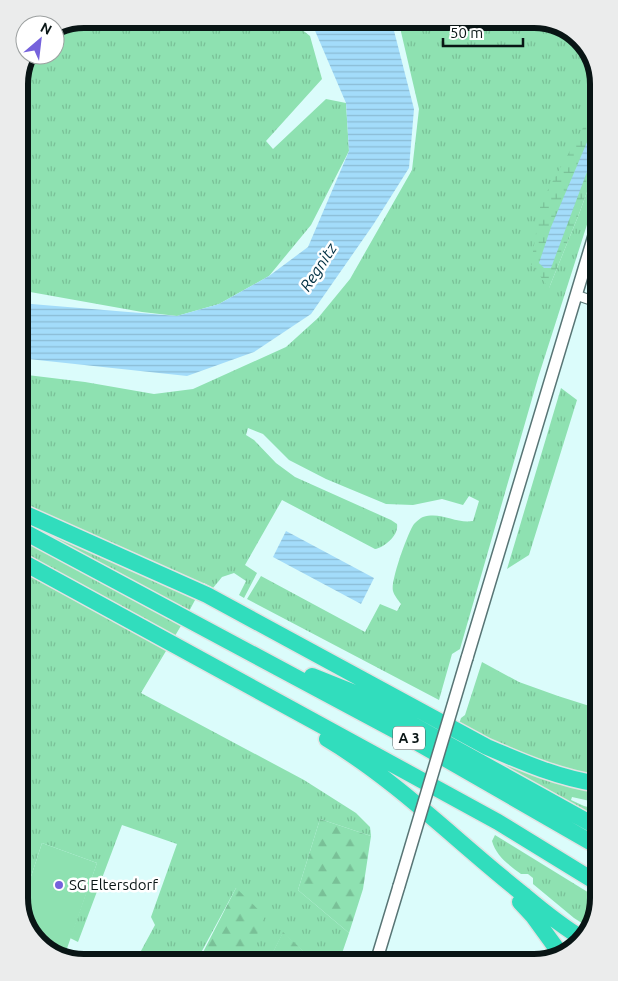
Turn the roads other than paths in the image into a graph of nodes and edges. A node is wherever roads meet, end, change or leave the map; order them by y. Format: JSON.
{"nodes":[{"id":1,"x":590,"y":249,"type":"edge"},
{"id":2,"x":576,"y":295,"type":"junction"},
{"id":3,"x":590,"y":300,"type":"edge"},
{"id":4,"x":27,"y":516,"type":"edge"},
{"id":5,"x":27,"y":523,"type":"edge"},
{"id":6,"x":27,"y":532,"type":"edge"},
{"id":7,"x":106,"y":564,"type":"junction"},
{"id":8,"x":27,"y":565,"type":"edge"},
{"id":9,"x":217,"y":631,"type":"junction"},
{"id":10,"x":218,"y":668,"type":"junction"},
{"id":11,"x":590,"y":782,"type":"edge"},
{"id":12,"x":590,"y":823,"type":"edge"},
{"id":13,"x":590,"y":842,"type":"edge"},
{"id":14,"x":478,"y":859,"type":"junction"},
{"id":15,"x":590,"y":878,"type":"edge"},
{"id":16,"x":576,"y":934,"type":"edge"},
{"id":17,"x":557,"y":949,"type":"edge"},
{"id":18,"x":379,"y":954,"type":"edge"}],
"edges":[{"from":1,"to":2,"type":"street"},
{"from":2,"to":3,"type":"street"},
{"from":2,"to":18,"type":"street","bridge":true},
{"from":4,"to":7,"type":"highway"},
{"from":5,"to":7,"type":"highway"},
{"from":6,"to":7,"type":"highway","number":"A 3"},
{"from":7,"to":9,"type":"highway","number":"A 3"},
{"from":7,"to":11,"type":"highway","number":"A 3"},
{"from":8,"to":10,"type":"highway","number":"A 3"},
{"from":9,"to":12,"type":"highway"},
{"from":9,"to":13,"type":"highway","number":"A 3"},
{"from":10,"to":14,"type":"highway"},
{"from":10,"to":15,"type":"highway","number":"A 3"},
{"from":14,"to":16,"type":"highway"},
{"from":14,"to":17,"type":"highway"}]}
